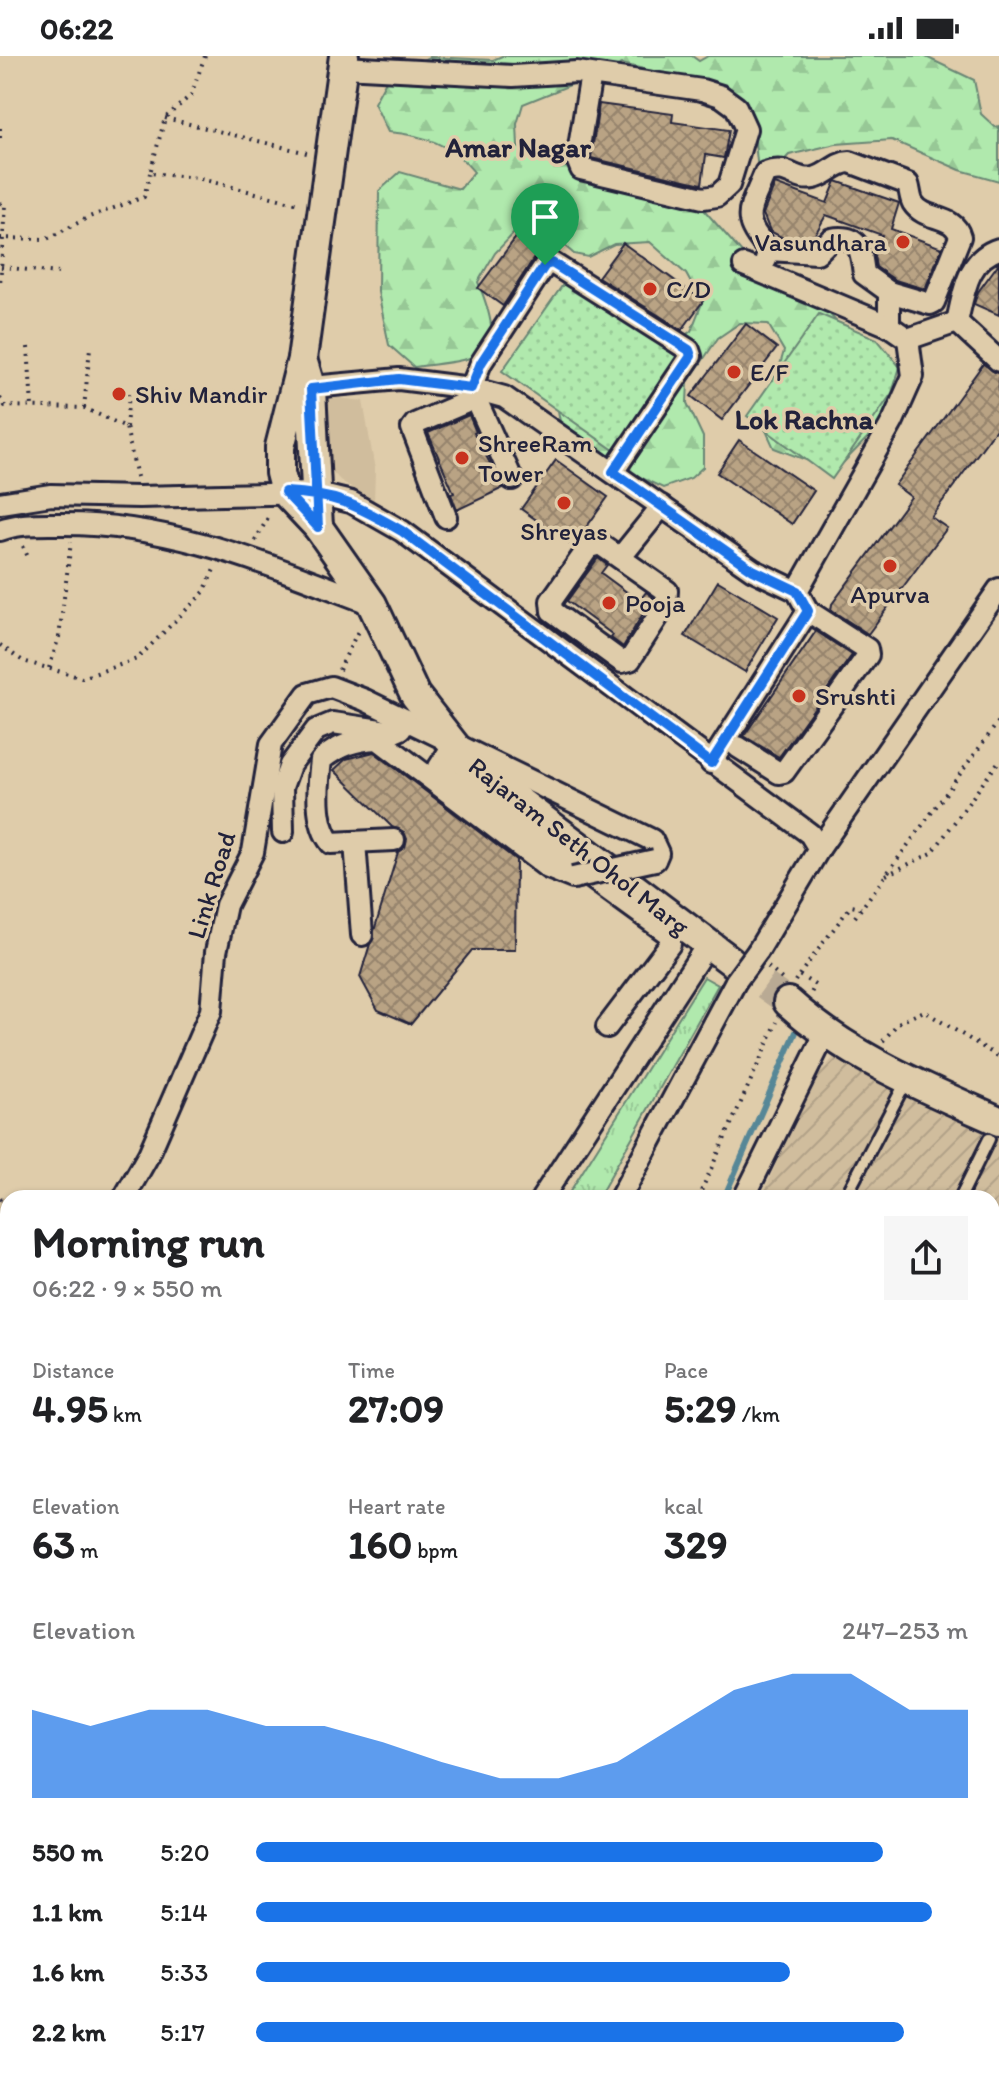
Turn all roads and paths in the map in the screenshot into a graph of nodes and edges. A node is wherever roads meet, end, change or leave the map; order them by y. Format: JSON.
{"nodes":[{"id":1,"x":205,"y":56,"type":"edge"},
{"id":2,"x":344,"y":62,"type":"edge"},
{"id":3,"x":591,"y":74,"type":"junction"},
{"id":4,"x":165,"y":118,"type":"junction"},
{"id":5,"x":0,"y":128,"type":"edge"},
{"id":6,"x":0,"y":138,"type":"edge"},
{"id":7,"x":329,"y":158,"type":"junction"},
{"id":8,"x":150,"y":173,"type":"junction"},
{"id":9,"x":0,"y":203,"type":"edge"},
{"id":10,"x":321,"y":210,"type":"junction"},
{"id":11,"x":2,"y":238,"type":"edge"},
{"id":12,"x":999,"y":249,"type":"edge"},
{"id":13,"x":769,"y":250,"type":"junction"},
{"id":14,"x":1,"y":267,"type":"edge"},
{"id":15,"x":58,"y":273,"type":"dead end"},
{"id":16,"x":0,"y":285,"type":"edge"},
{"id":17,"x":889,"y":292,"type":"junction"},
{"id":18,"x":957,"y":322,"type":"junction"},
{"id":19,"x":889,"y":326,"type":"junction"},
{"id":20,"x":908,"y":339,"type":"junction"},
{"id":21,"x":28,"y":347,"type":"dead end"},
{"id":22,"x":90,"y":348,"type":"dead end"},
{"id":23,"x":999,"y":361,"type":"edge"},
{"id":24,"x":302,"y":388,"type":"junction"},
{"id":25,"x":129,"y":393,"type":"dead end"},
{"id":26,"x":474,"y":393,"type":"junction"},
{"id":27,"x":0,"y":398,"type":"edge"},
{"id":28,"x":32,"y":406,"type":"junction"},
{"id":29,"x":84,"y":408,"type":"junction"},
{"id":30,"x":126,"y":427,"type":"junction"},
{"id":31,"x":613,"y":472,"type":"junction"},
{"id":32,"x":512,"y":479,"type":"dead end"},
{"id":33,"x":285,"y":492,"type":"junction"},
{"id":34,"x":314,"y":493,"type":"junction"},
{"id":35,"x":139,"y":497,"type":"junction"},
{"id":36,"x":0,"y":503,"type":"edge"},
{"id":37,"x":662,"y":506,"type":"junction"},
{"id":38,"x":446,"y":517,"type":"dead end"},
{"id":39,"x":74,"y":524,"type":"junction"},
{"id":40,"x":318,"y":527,"type":"junction"},
{"id":41,"x":0,"y":530,"type":"edge"},
{"id":42,"x":620,"y":558,"type":"junction"},
{"id":43,"x":999,"y":589,"type":"edge"},
{"id":44,"x":797,"y":591,"type":"junction"},
{"id":45,"x":204,"y":592,"type":"dead end"},
{"id":46,"x":372,"y":604,"type":"junction"},
{"id":47,"x":808,"y":611,"type":"junction"},
{"id":48,"x":0,"y":645,"type":"edge"},
{"id":49,"x":49,"y":668,"type":"junction"},
{"id":50,"x":330,"y":688,"type":"junction"},
{"id":51,"x":405,"y":720,"type":"junction"},
{"id":52,"x":999,"y":721,"type":"edge"},
{"id":53,"x":454,"y":744,"type":"junction"},
{"id":54,"x":738,"y":747,"type":"dead end"},
{"id":55,"x":999,"y":761,"type":"edge"},
{"id":56,"x":711,"y":763,"type":"junction"},
{"id":57,"x":283,"y":832,"type":"dead end"},
{"id":58,"x":394,"y":840,"type":"dead end"},
{"id":59,"x":355,"y":842,"type":"junction"},
{"id":60,"x":819,"y":849,"type":"junction"},
{"id":61,"x":883,"y":877,"type":"junction"},
{"id":62,"x":861,"y":908,"type":"junction"},
{"id":63,"x":855,"y":917,"type":"dead end"},
{"id":64,"x":362,"y":935,"type":"dead end"},
{"id":65,"x":707,"y":945,"type":"junction"},
{"id":66,"x":660,"y":958,"type":"junction"},
{"id":67,"x":734,"y":971,"type":"junction"},
{"id":68,"x":799,"y":975,"type":"dead end"},
{"id":69,"x":688,"y":977,"type":"junction"},
{"id":70,"x":783,"y":1011,"type":"joint"},
{"id":71,"x":607,"y":1027,"type":"dead end"},
{"id":72,"x":825,"y":1034,"type":"junction"},
{"id":73,"x":999,"y":1057,"type":"edge"},
{"id":74,"x":868,"y":1058,"type":"junction"},
{"id":75,"x":901,"y":1091,"type":"dead end"},
{"id":76,"x":994,"y":1130,"type":"edge"},
{"id":77,"x":129,"y":1190,"type":"edge"},
{"id":78,"x":547,"y":1190,"type":"edge"},
{"id":79,"x":624,"y":1190,"type":"edge"},
{"id":80,"x":702,"y":1190,"type":"edge"},
{"id":81,"x":748,"y":1190,"type":"edge"},
{"id":82,"x":849,"y":1190,"type":"edge"},
{"id":83,"x":964,"y":1190,"type":"edge"}],
"edges":[{"from":1,"to":4,"type":"path"},
{"from":2,"to":3,"type":"street"},
{"from":2,"to":7,"type":"street"},
{"from":3,"to":3,"type":"street"},
{"from":4,"to":7,"type":"path"},
{"from":4,"to":8,"type":"path"},
{"from":5,"to":6,"type":"path"},
{"from":7,"to":10,"type":"street"},
{"from":8,"to":10,"type":"path"},
{"from":8,"to":11,"type":"path"},
{"from":9,"to":11,"type":"path"},
{"from":10,"to":24,"type":"street"},
{"from":11,"to":14,"type":"path"},
{"from":12,"to":18,"type":"street"},
{"from":13,"to":17,"type":"street"},
{"from":13,"to":17,"type":"street"},
{"from":13,"to":19,"type":"street"},
{"from":14,"to":15,"type":"path"},
{"from":14,"to":16,"type":"path"},
{"from":17,"to":19,"type":"street"},
{"from":18,"to":20,"type":"street"},
{"from":18,"to":23,"type":"street"},
{"from":19,"to":20,"type":"street"},
{"from":20,"to":44,"type":"street"},
{"from":21,"to":28,"type":"path"},
{"from":22,"to":29,"type":"path"},
{"from":24,"to":26,"type":"street"},
{"from":24,"to":33,"type":"street"},
{"from":24,"to":34,"type":"street"},
{"from":25,"to":30,"type":"path"},
{"from":26,"to":31,"type":"street"},
{"from":26,"to":31,"type":"street"},
{"from":26,"to":32,"type":"street"},
{"from":26,"to":38,"type":"street"},
{"from":27,"to":28,"type":"path"},
{"from":28,"to":29,"type":"path"},
{"from":29,"to":30,"type":"path"},
{"from":30,"to":35,"type":"path"},
{"from":31,"to":37,"type":"street"},
{"from":33,"to":34,"type":"street"},
{"from":33,"to":35,"type":"street"},
{"from":33,"to":40,"type":"street","name":"Rajaram Seth Ohol Marg"},
{"from":34,"to":40,"type":"street"},
{"from":34,"to":56,"type":"street"},
{"from":35,"to":36,"type":"street"},
{"from":37,"to":42,"type":"street"},
{"from":37,"to":44,"type":"street"},
{"from":39,"to":41,"type":"street"},
{"from":39,"to":46,"type":"street"},
{"from":39,"to":49,"type":"path"},
{"from":40,"to":46,"type":"street","name":"Rajaram Seth Ohol Marg"},
{"from":42,"to":42,"type":"street"},
{"from":43,"to":60,"type":"street"},
{"from":44,"to":47,"type":"street"},
{"from":45,"to":49,"type":"path"},
{"from":46,"to":50,"type":"path"},
{"from":46,"to":53,"type":"street","name":"Rajaram Seth Ohol Marg"},
{"from":47,"to":54,"type":"street"},
{"from":47,"to":56,"type":"street"},
{"from":48,"to":49,"type":"path"},
{"from":50,"to":51,"type":"street"},
{"from":50,"to":77,"type":"street","name":"Link Road"},
{"from":51,"to":53,"type":"street"},
{"from":51,"to":57,"type":"street"},
{"from":52,"to":61,"type":"path"},
{"from":53,"to":59,"type":"street","name":"Rajaram Seth Ohol Marg","bridge":true},
{"from":53,"to":65,"type":"street","name":"Rajaram Seth Ohol Marg"},
{"from":53,"to":66,"type":"street"},
{"from":55,"to":61,"type":"path"},
{"from":56,"to":60,"type":"street"},
{"from":58,"to":59,"type":"street"},
{"from":59,"to":64,"type":"street"},
{"from":60,"to":67,"type":"street","bridge":true},
{"from":61,"to":62,"type":"path"},
{"from":62,"to":63,"type":"path"},
{"from":62,"to":68,"type":"path"},
{"from":65,"to":67,"type":"street","name":"Rajaram Seth Ohol Marg"},
{"from":65,"to":69,"type":"street","name":"Rajaram Seth Ohol Marg"},
{"from":66,"to":69,"type":"street"},
{"from":66,"to":71,"type":"street"},
{"from":67,"to":79,"type":"street"},
{"from":69,"to":78,"type":"street","name":"Rajaram Seth Ohol Marg"},
{"from":70,"to":72,"type":"street"},
{"from":70,"to":80,"type":"path"},
{"from":72,"to":74,"type":"street"},
{"from":72,"to":81,"type":"street"},
{"from":73,"to":74,"type":"path"},
{"from":74,"to":76,"type":"street"},
{"from":75,"to":82,"type":"lane"},
{"from":76,"to":83,"type":"lane"}]}
